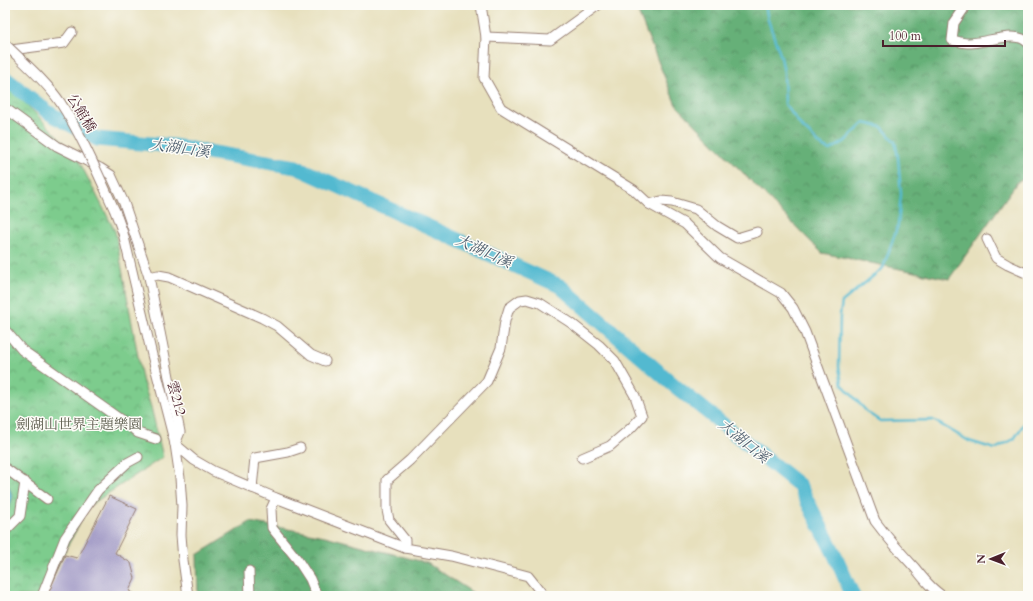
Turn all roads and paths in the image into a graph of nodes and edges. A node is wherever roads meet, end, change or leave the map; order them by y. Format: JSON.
{"nodes":[{"id":1,"x":480,"y":5,"type":"edge"},
{"id":2,"x":598,"y":5,"type":"edge"},
{"id":3,"x":964,"y":5,"type":"edge"},
{"id":4,"x":72,"y":32,"type":"dead end"},
{"id":5,"x":486,"y":37,"type":"junction"},
{"id":6,"x":1028,"y":43,"type":"edge"},
{"id":7,"x":8,"y":47,"type":"edge"},
{"id":8,"x":5,"y":108,"type":"edge"},
{"id":9,"x":649,"y":204,"type":"junction"},
{"id":10,"x":115,"y":211,"type":"joint"},
{"id":11,"x":757,"y":232,"type":"dead end"},
{"id":12,"x":987,"y":239,"type":"dead end"},
{"id":13,"x":1028,"y":274,"type":"edge"},
{"id":14,"x":149,"y":277,"type":"junction"},
{"id":15,"x":5,"y":332,"type":"edge"},
{"id":16,"x":326,"y":361,"type":"dead end"},
{"id":17,"x":156,"y":439,"type":"dead end"},
{"id":18,"x":175,"y":444,"type":"junction"},
{"id":19,"x":300,"y":448,"type":"dead end"},
{"id":20,"x":138,"y":457,"type":"dead end"},
{"id":21,"x":582,"y":458,"type":"dead end"},
{"id":22,"x":5,"y":468,"type":"edge"},
{"id":23,"x":25,"y":482,"type":"junction"},
{"id":24,"x":252,"y":488,"type":"junction"},
{"id":25,"x":276,"y":498,"type":"junction"},
{"id":26,"x":47,"y":499,"type":"dead end"},
{"id":27,"x":5,"y":531,"type":"edge"},
{"id":28,"x":405,"y":548,"type":"junction"},
{"id":29,"x":249,"y":571,"type":"dead end"},
{"id":30,"x":42,"y":596,"type":"edge"},
{"id":31,"x":188,"y":596,"type":"edge"},
{"id":32,"x":250,"y":596,"type":"edge"},
{"id":33,"x":317,"y":596,"type":"edge"},
{"id":34,"x":544,"y":596,"type":"edge"},
{"id":35,"x":944,"y":596,"type":"edge"}],
"edges":[{"from":1,"to":5,"type":"street"},
{"from":2,"to":5,"type":"street"},
{"from":3,"to":6,"type":"street"},
{"from":4,"to":7,"type":"street"},
{"from":5,"to":9,"type":"street"},
{"from":7,"to":10,"type":"street","name":"公館橋","number":"雲212","bridge":true},
{"from":8,"to":14,"type":"street"},
{"from":9,"to":11,"type":"street"},
{"from":9,"to":35,"type":"street"},
{"from":10,"to":18,"type":"street","name":"雲212","number":"雲212"},
{"from":12,"to":13,"type":"street"},
{"from":14,"to":16,"type":"street"},
{"from":14,"to":18,"type":"street"},
{"from":15,"to":17,"type":"street"},
{"from":18,"to":24,"type":"street"},
{"from":18,"to":31,"type":"street","name":"雲212","number":"雲212"},
{"from":19,"to":24,"type":"street"},
{"from":20,"to":30,"type":"street"},
{"from":21,"to":28,"type":"street"},
{"from":22,"to":23,"type":"street"},
{"from":23,"to":26,"type":"street"},
{"from":23,"to":27,"type":"street"},
{"from":24,"to":25,"type":"street"},
{"from":25,"to":28,"type":"street"},
{"from":25,"to":33,"type":"street"},
{"from":28,"to":34,"type":"street"},
{"from":29,"to":32,"type":"street"}]}
